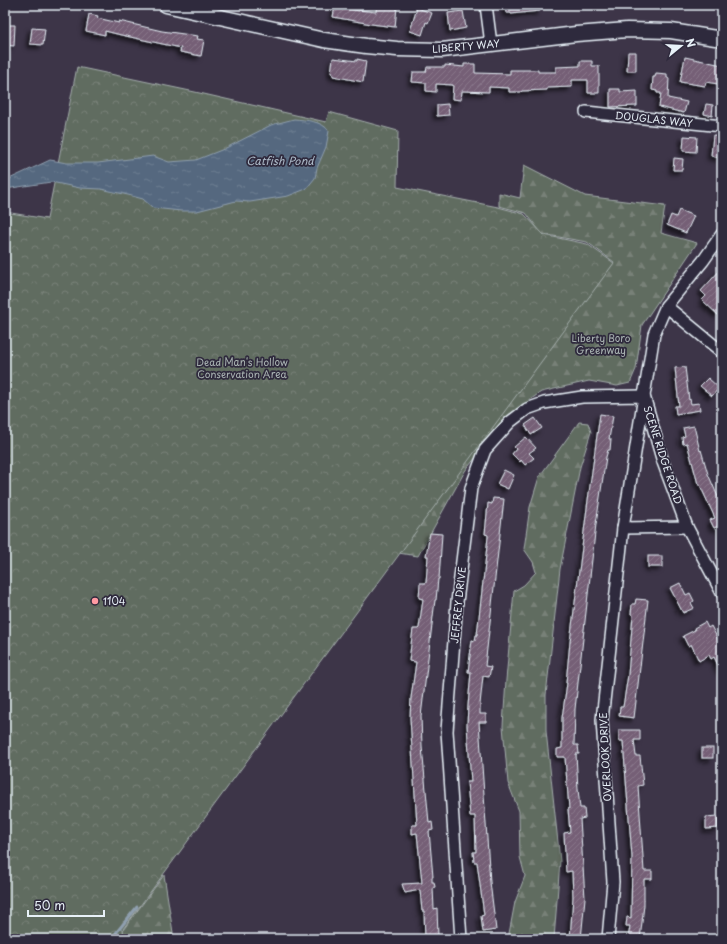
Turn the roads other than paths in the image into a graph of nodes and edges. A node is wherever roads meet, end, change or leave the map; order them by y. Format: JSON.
{"nodes":[{"id":1,"x":166,"y":5,"type":"edge"},
{"id":2,"x":486,"y":5,"type":"edge"},
{"id":3,"x":722,"y":38,"type":"edge"},
{"id":4,"x":491,"y":44,"type":"junction"},
{"id":5,"x":586,"y":112,"type":"dead end"},
{"id":6,"x":722,"y":126,"type":"edge"},
{"id":7,"x":722,"y":234,"type":"edge"},
{"id":8,"x":666,"y":306,"type":"junction"},
{"id":9,"x":722,"y":352,"type":"edge"},
{"id":10,"x":644,"y":396,"type":"junction"},
{"id":11,"x":687,"y":527,"type":"junction"},
{"id":12,"x":623,"y":528,"type":"junction"},
{"id":13,"x":722,"y":593,"type":"edge"},
{"id":14,"x":461,"y":939,"type":"edge"},
{"id":15,"x":608,"y":939,"type":"edge"}],
"edges":[{"from":1,"to":4,"type":"street","name":"LIBERTY WAY"},
{"from":2,"to":4,"type":"street"},
{"from":3,"to":4,"type":"street","name":"LIBERTY WAY"},
{"from":5,"to":6,"type":"street","name":"DOUGLAS WAY"},
{"from":7,"to":8,"type":"street","name":"SCENE RIDGE ROAD"},
{"from":8,"to":9,"type":"street"},
{"from":8,"to":10,"type":"street","name":"SCENE RIDGE ROAD"},
{"from":10,"to":11,"type":"street","name":"SCENE RIDGE ROAD"},
{"from":10,"to":12,"type":"street","name":"OVERLOOK DRIVE"},
{"from":10,"to":14,"type":"street","name":"JEFFREY DRIVE"},
{"from":11,"to":12,"type":"street"},
{"from":11,"to":13,"type":"street","name":"SCENE RIDGE ROAD"},
{"from":12,"to":15,"type":"street","name":"OVERLOOK DRIVE"}]}
